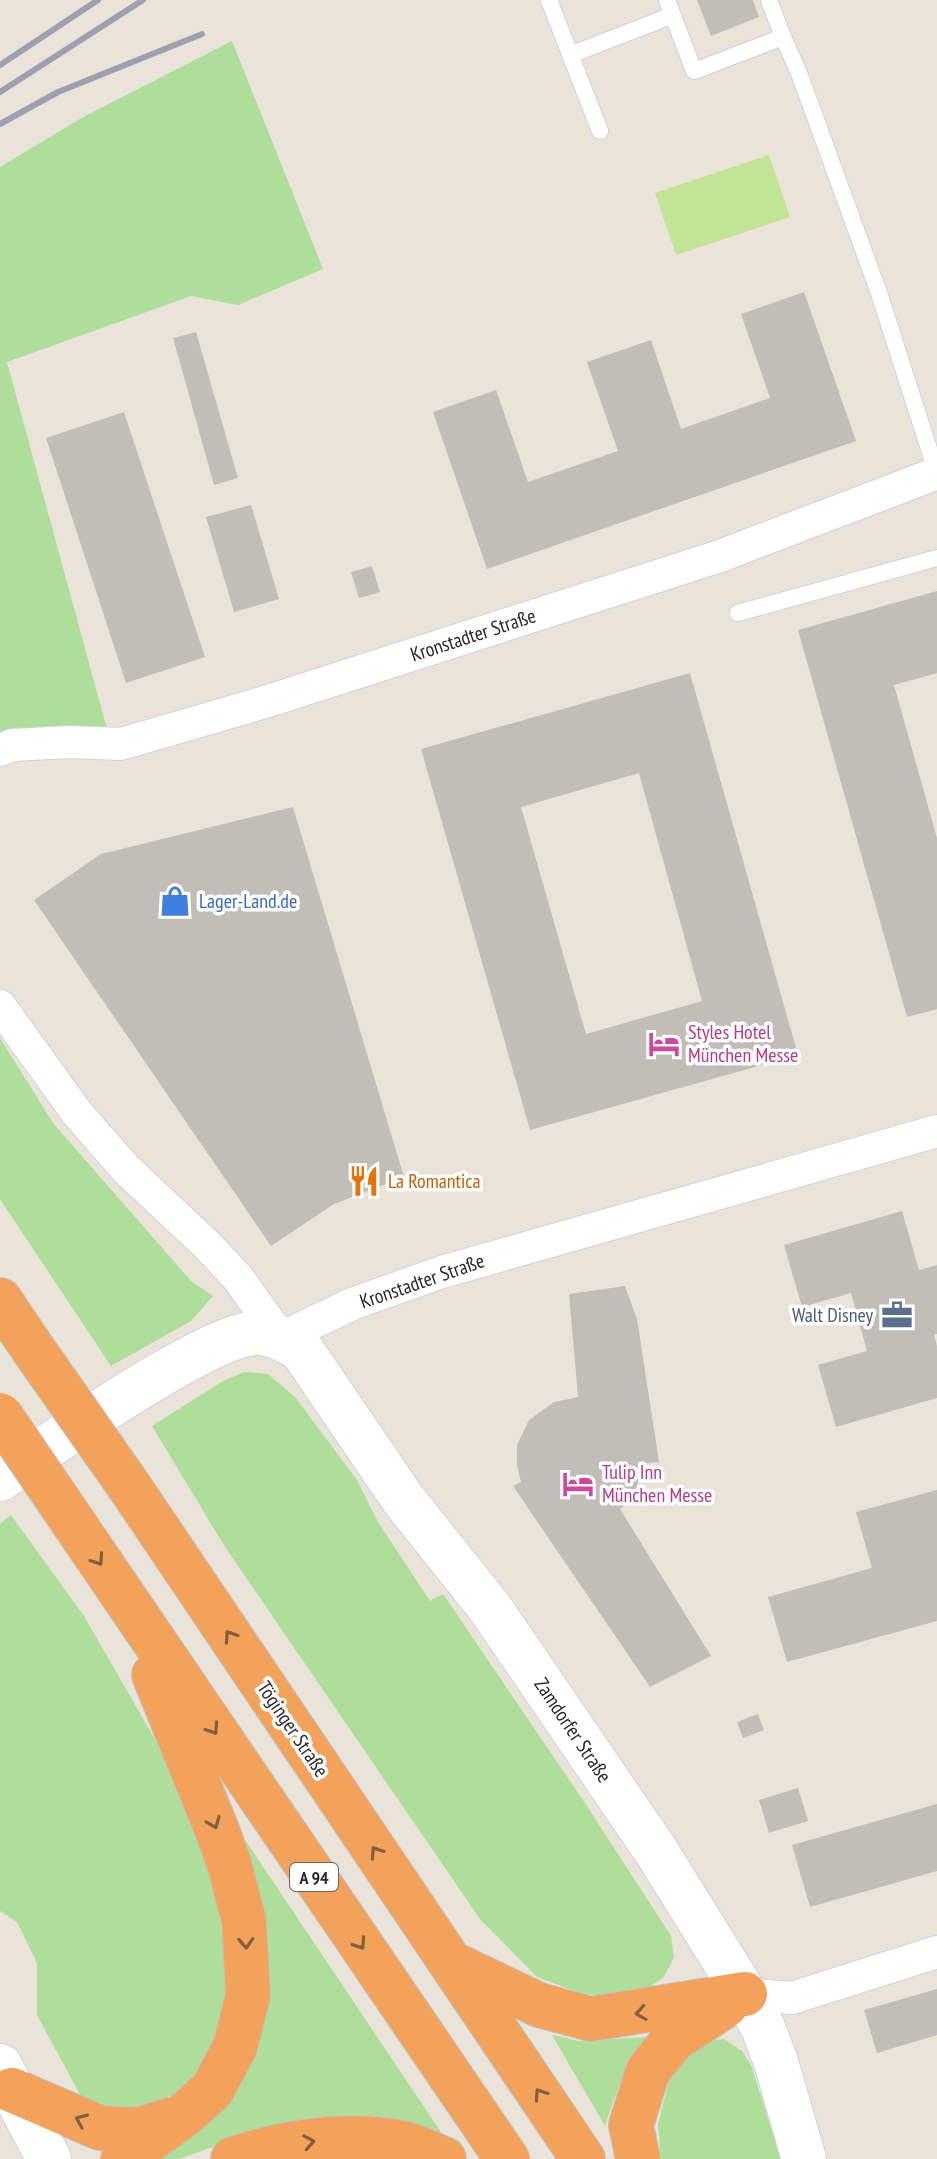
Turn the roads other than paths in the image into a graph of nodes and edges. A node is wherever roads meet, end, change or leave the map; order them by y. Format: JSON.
{"nodes":[{"id":1,"x":549,"y":0,"type":"edge"},
{"id":2,"x":769,"y":0,"type":"edge"},
{"id":3,"x":670,"y":8,"type":"edge"},
{"id":4,"x":783,"y":37,"type":"junction"},
{"id":5,"x":570,"y":55,"type":"junction"},
{"id":6,"x":600,"y":131,"type":"dead end"},
{"id":7,"x":936,"y":474,"type":"edge"},
{"id":8,"x":937,"y":558,"type":"edge"},
{"id":9,"x":738,"y":613,"type":"dead end"},
{"id":10,"x":0,"y":750,"type":"edge"},
{"id":11,"x":0,"y":1006,"type":"edge"},
{"id":12,"x":937,"y":1131,"type":"edge"},
{"id":13,"x":0,"y":1300,"type":"edge"},
{"id":14,"x":281,"y":1338,"type":"junction"},
{"id":15,"x":0,"y":1415,"type":"edge"},
{"id":16,"x":0,"y":1479,"type":"edge"},
{"id":17,"x":122,"y":1595,"type":"junction"},
{"id":18,"x":937,"y":1952,"type":"edge"},
{"id":19,"x":451,"y":1963,"type":"junction"},
{"id":20,"x":745,"y":1994,"type":"junction"},
{"id":21,"x":6,"y":2078,"type":"edge"},
{"id":22,"x":183,"y":2116,"type":"junction"},
{"id":23,"x":49,"y":2159,"type":"edge"},
{"id":24,"x":123,"y":2159,"type":"edge"},
{"id":25,"x":233,"y":2159,"type":"edge"},
{"id":26,"x":444,"y":2159,"type":"edge"},
{"id":27,"x":507,"y":2159,"type":"edge"},
{"id":28,"x":583,"y":2159,"type":"edge"},
{"id":29,"x":638,"y":2159,"type":"edge"},
{"id":30,"x":804,"y":2159,"type":"edge"}],
"edges":[{"from":1,"to":5,"type":"lane"},
{"from":2,"to":4,"type":"lane"},
{"from":3,"to":4,"type":"lane"},
{"from":3,"to":5,"type":"lane"},
{"from":4,"to":7,"type":"lane"},
{"from":5,"to":6,"type":"lane"},
{"from":7,"to":10,"type":"street","name":"Kronstadter Straße"},
{"from":8,"to":9,"type":"lane"},
{"from":11,"to":14,"type":"street"},
{"from":12,"to":14,"type":"street","name":"Kronstadter Straße"},
{"from":19,"to":13,"type":"highway","name":"Töginger Straße","one_way":true,"bridge":true},
{"from":14,"to":16,"type":"street","name":"Kronstadter Straße"},
{"from":14,"to":20,"type":"street","name":"Zamdorfer Straße"},
{"from":15,"to":17,"type":"highway","number":"A 94","one_way":true,"bridge":true},
{"from":17,"to":22,"type":"highway","one_way":true},
{"from":17,"to":27,"type":"highway","number":"A 94","one_way":true},
{"from":18,"to":20,"type":"street"},
{"from":20,"to":19,"type":"highway","one_way":true},
{"from":28,"to":19,"type":"highway","name":"Töginger Straße","one_way":true},
{"from":20,"to":29,"type":"highway"},
{"from":20,"to":30,"type":"street","name":"Zamdorfer Straße"},
{"from":22,"to":21,"type":"highway","one_way":true},
{"from":21,"to":23,"type":"street"},
{"from":22,"to":24,"type":"highway"},
{"from":25,"to":26,"type":"highway","one_way":true}]}
